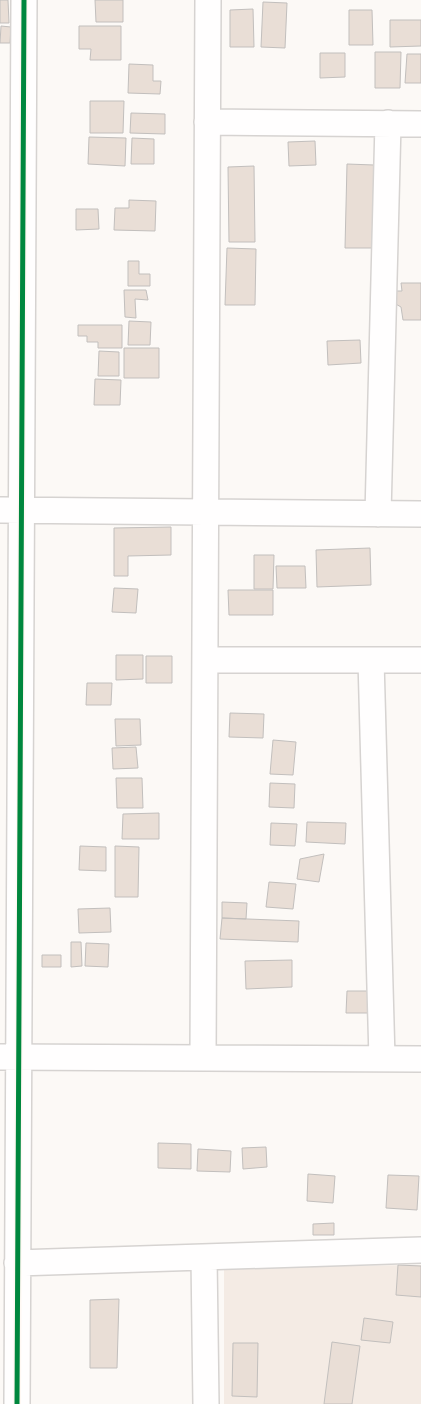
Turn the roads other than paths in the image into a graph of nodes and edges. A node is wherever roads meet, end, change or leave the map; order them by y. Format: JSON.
{"nodes":[{"id":1,"x":24,"y":0,"type":"edge"},
{"id":2,"x":208,"y":0,"type":"edge"},
{"id":3,"x":207,"y":122,"type":"junction"},
{"id":4,"x":388,"y":123,"type":"junction"},
{"id":5,"x":421,"y":124,"type":"edge"},
{"id":6,"x":10,"y":510,"type":"edge"},
{"id":7,"x":206,"y":512,"type":"junction"},
{"id":8,"x":378,"y":514,"type":"junction"},
{"id":9,"x":421,"y":514,"type":"edge"},
{"id":10,"x":205,"y":660,"type":"junction"},
{"id":11,"x":371,"y":660,"type":"junction"},
{"id":12,"x":421,"y":660,"type":"edge"},
{"id":13,"x":9,"y":1057,"type":"edge"},
{"id":14,"x":203,"y":1058,"type":"junction"},
{"id":15,"x":382,"y":1059,"type":"junction"},
{"id":16,"x":421,"y":1059,"type":"edge"},
{"id":17,"x":421,"y":1250,"type":"edge"},
{"id":18,"x":204,"y":1257,"type":"junction"},
{"id":19,"x":17,"y":1263,"type":"junction"},
{"id":20,"x":17,"y":1404,"type":"edge"},
{"id":21,"x":206,"y":1404,"type":"edge"}],
"edges":[{"from":1,"to":6,"type":"street"},
{"from":2,"to":3,"type":"street"},
{"from":3,"to":4,"type":"street"},
{"from":3,"to":7,"type":"street"},
{"from":4,"to":5,"type":"street"},
{"from":4,"to":8,"type":"street"},
{"from":6,"to":7,"type":"street"},
{"from":6,"to":13,"type":"street"},
{"from":7,"to":8,"type":"street"},
{"from":7,"to":10,"type":"street"},
{"from":8,"to":9,"type":"street"},
{"from":10,"to":11,"type":"street"},
{"from":10,"to":14,"type":"street"},
{"from":11,"to":12,"type":"street"},
{"from":11,"to":15,"type":"street"},
{"from":13,"to":14,"type":"street"},
{"from":13,"to":19,"type":"street"},
{"from":14,"to":15,"type":"street"},
{"from":15,"to":16,"type":"street"},
{"from":17,"to":18,"type":"street"},
{"from":18,"to":19,"type":"street"},
{"from":18,"to":21,"type":"street"},
{"from":19,"to":20,"type":"street"}]}
